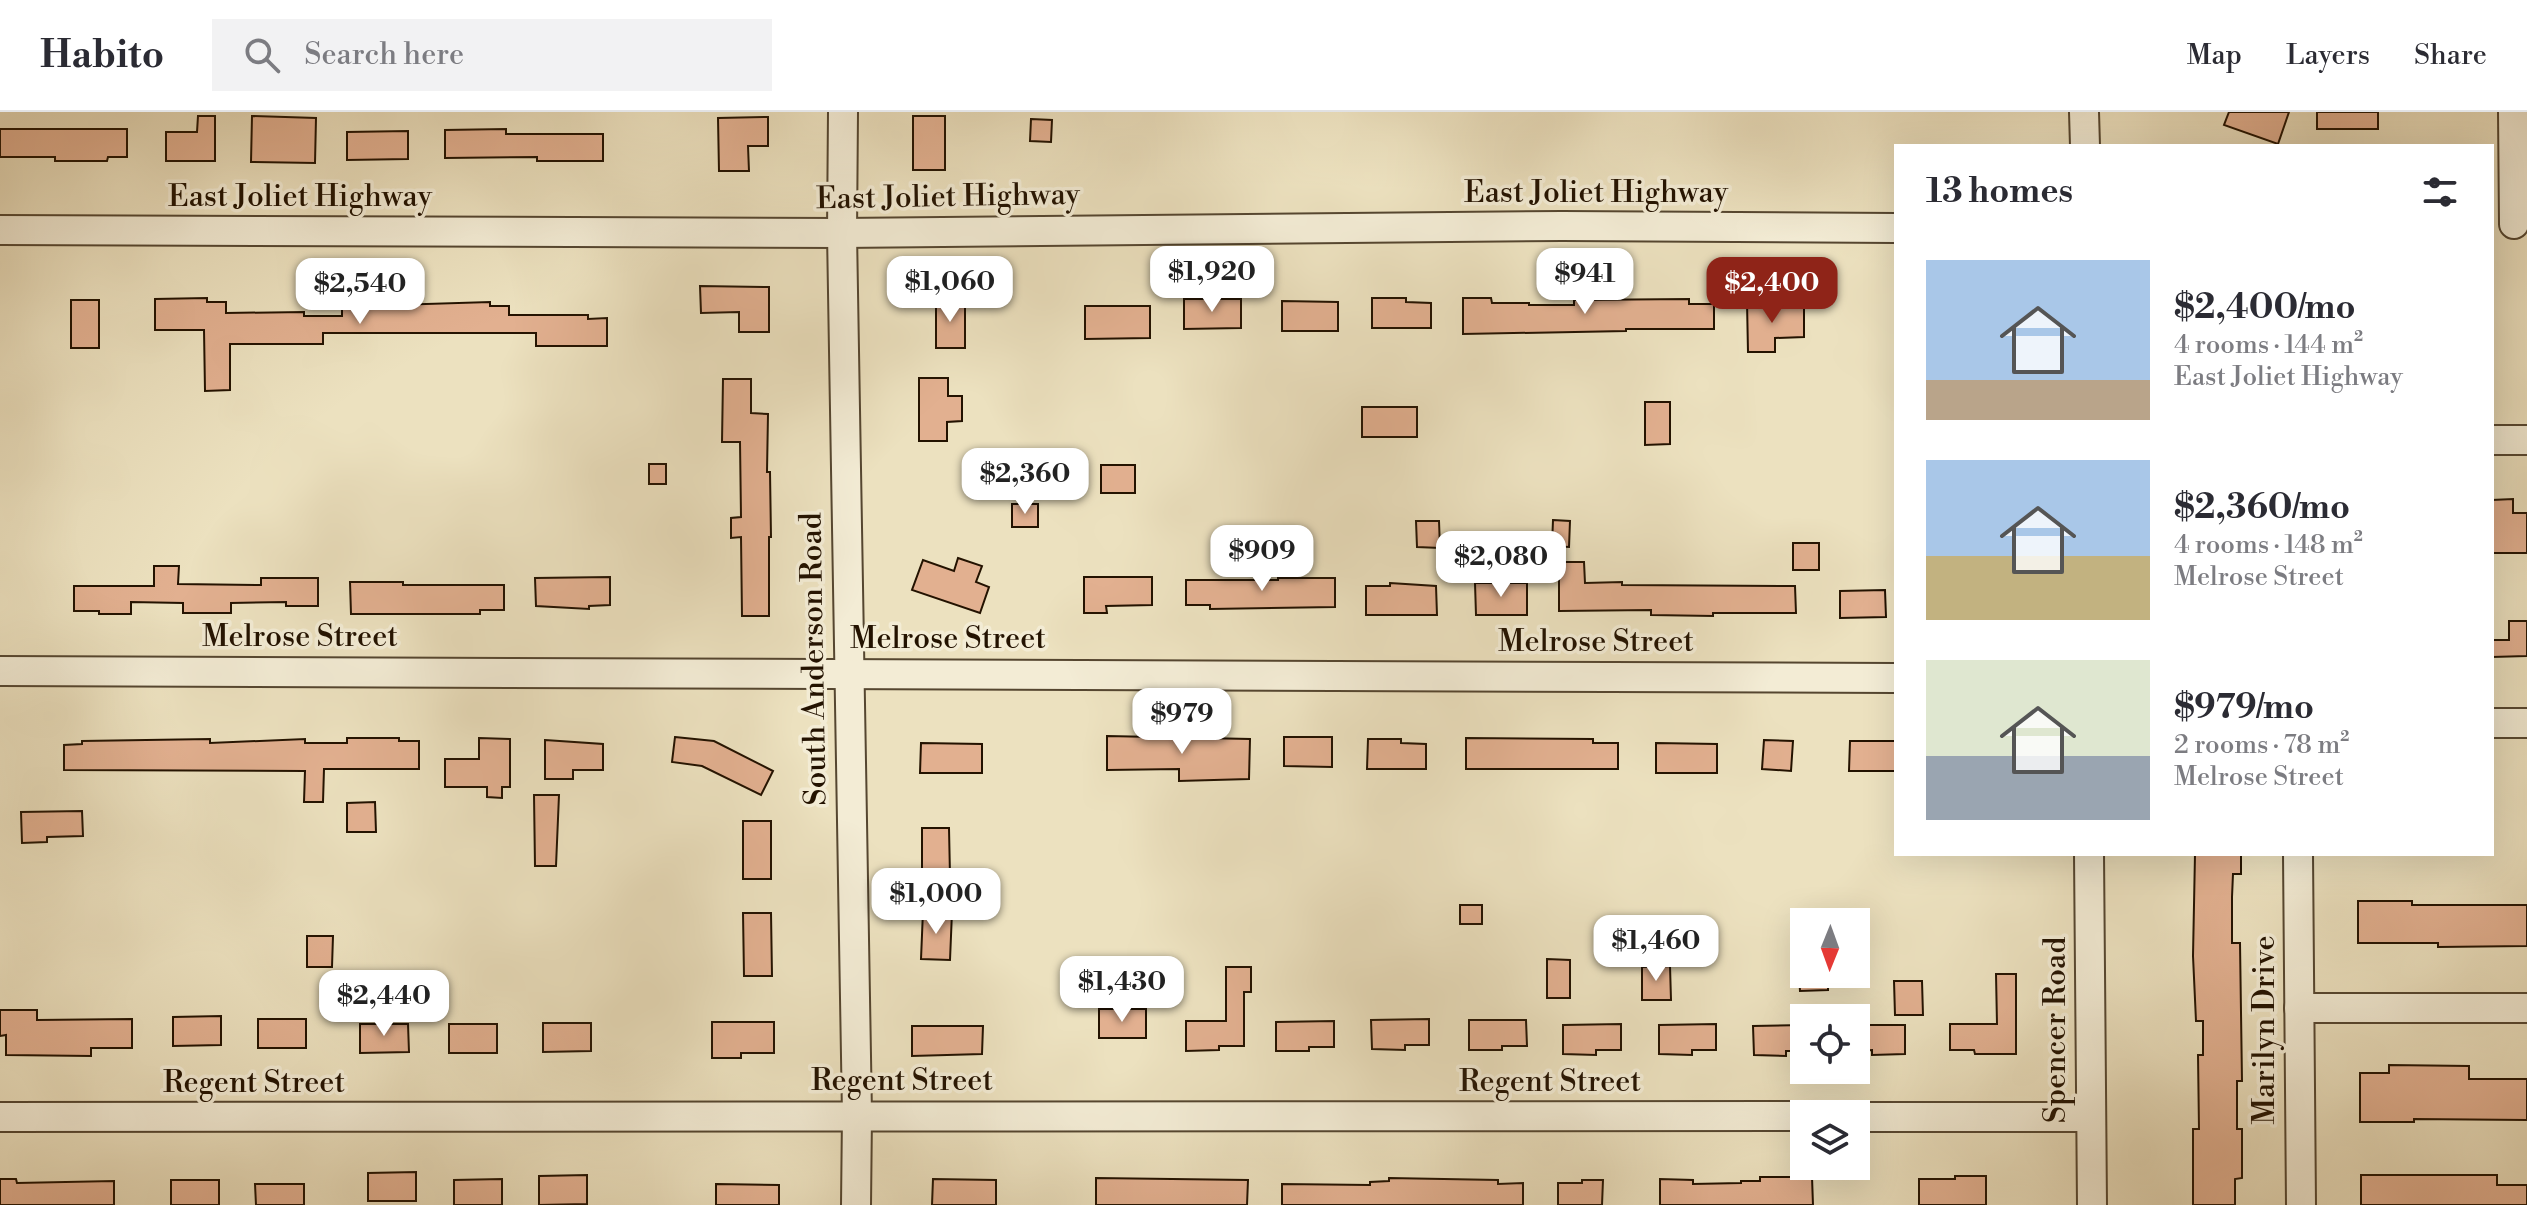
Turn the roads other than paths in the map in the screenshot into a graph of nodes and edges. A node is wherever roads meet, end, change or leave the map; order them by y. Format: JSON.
{"nodes":[{"id":1,"x":843,"y":112,"type":"edge"},
{"id":2,"x":2084,"y":112,"type":"edge"},
{"id":3,"x":2513,"y":112,"type":"edge"},
{"id":4,"x":2085,"y":144,"type":"edge"},
{"id":5,"x":2511,"y":225,"type":"edge"},
{"id":6,"x":1894,"y":228,"type":"edge"},
{"id":7,"x":0,"y":230,"type":"edge"},
{"id":8,"x":842,"y":233,"type":"junction"},
{"id":9,"x":2494,"y":440,"type":"edge"},
{"id":10,"x":2527,"y":440,"type":"edge"},
{"id":11,"x":0,"y":671,"type":"edge"},
{"id":12,"x":848,"y":672,"type":"junction"},
{"id":13,"x":1894,"y":678,"type":"edge"},
{"id":14,"x":2494,"y":723,"type":"edge"},
{"id":15,"x":2527,"y":723,"type":"edge"},
{"id":16,"x":2089,"y":856,"type":"edge"},
{"id":17,"x":2298,"y":856,"type":"edge"},
{"id":18,"x":2299,"y":1008,"type":"junction"},
{"id":19,"x":2527,"y":1008,"type":"edge"},
{"id":20,"x":857,"y":1115,"type":"junction"},
{"id":21,"x":1790,"y":1116,"type":"edge"},
{"id":22,"x":0,"y":1117,"type":"edge"},
{"id":23,"x":1870,"y":1117,"type":"edge"},
{"id":24,"x":2091,"y":1117,"type":"junction"},
{"id":25,"x":856,"y":1205,"type":"edge"},
{"id":26,"x":2092,"y":1205,"type":"edge"},
{"id":27,"x":2301,"y":1205,"type":"edge"}],
"edges":[{"from":1,"to":8,"type":"street","name":"South Anderson Road"},
{"from":2,"to":4,"type":"street"},
{"from":3,"to":5,"type":"street"},
{"from":6,"to":8,"type":"street","name":"East Joliet Highway"},
{"from":7,"to":8,"type":"street","name":"East Joliet Highway"},
{"from":8,"to":12,"type":"street","name":"South Anderson Road"},
{"from":9,"to":10,"type":"street"},
{"from":11,"to":12,"type":"street","name":"Melrose Street"},
{"from":12,"to":13,"type":"street","name":"Melrose Street"},
{"from":12,"to":20,"type":"street","name":"South Anderson Road"},
{"from":14,"to":15,"type":"street"},
{"from":16,"to":24,"type":"street","name":"Spencer Road"},
{"from":17,"to":18,"type":"street","name":"Marilyn Drive"},
{"from":18,"to":19,"type":"street"},
{"from":18,"to":27,"type":"street","name":"Marilyn Drive"},
{"from":20,"to":21,"type":"street","name":"Regent Street"},
{"from":20,"to":22,"type":"street","name":"Regent Street"},
{"from":20,"to":25,"type":"street","name":"South Anderson Road"},
{"from":23,"to":24,"type":"street"},
{"from":24,"to":26,"type":"street","name":"Spencer Road"}]}
